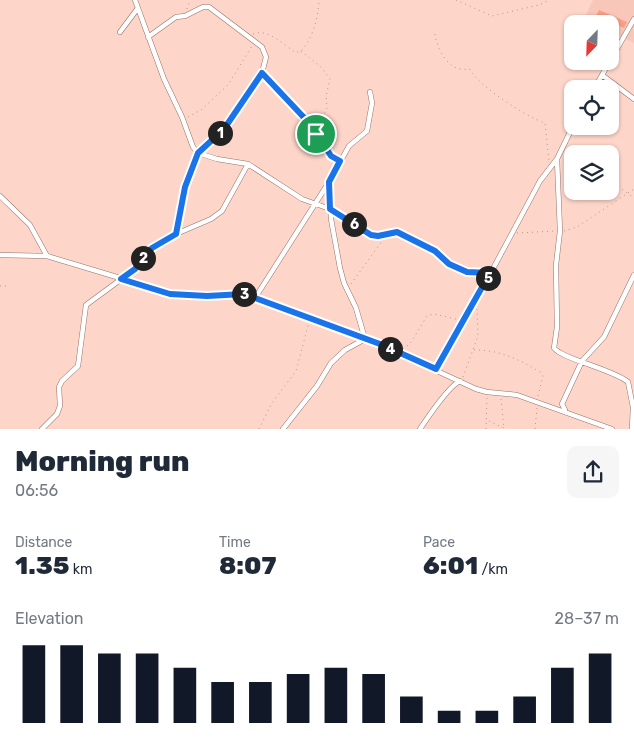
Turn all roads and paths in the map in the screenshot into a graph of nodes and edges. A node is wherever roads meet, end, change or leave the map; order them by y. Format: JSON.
{"nodes":[{"id":1,"x":135,"y":0,"type":"edge"},
{"id":2,"x":190,"y":0,"type":"edge"},
{"id":3,"x":319,"y":0,"type":"edge"},
{"id":4,"x":456,"y":0,"type":"edge"},
{"id":5,"x":549,"y":0,"type":"edge"},
{"id":6,"x":138,"y":8,"type":"junction"},
{"id":7,"x":184,"y":16,"type":"junction"},
{"id":8,"x":634,"y":20,"type":"edge"},
{"id":9,"x":120,"y":32,"type":"dead end"},
{"id":10,"x":435,"y":34,"type":"dead end"},
{"id":11,"x":248,"y":36,"type":"junction"},
{"id":12,"x":148,"y":37,"type":"junction"},
{"id":13,"x":254,"y":40,"type":"junction"},
{"id":14,"x":301,"y":50,"type":"junction"},
{"id":15,"x":262,"y":73,"type":"junction"},
{"id":16,"x":602,"y":76,"type":"junction"},
{"id":17,"x":600,"y":80,"type":"edge"},
{"id":18,"x":370,"y":92,"type":"dead end"},
{"id":19,"x":634,"y":99,"type":"edge"},
{"id":20,"x":182,"y":117,"type":"junction"},
{"id":21,"x":316,"y":134,"type":"junction"},
{"id":22,"x":569,"y":135,"type":"edge"},
{"id":23,"x":198,"y":153,"type":"junction"},
{"id":24,"x":558,"y":157,"type":"junction"},
{"id":25,"x":564,"y":158,"type":"edge"},
{"id":26,"x":340,"y":161,"type":"junction"},
{"id":27,"x":248,"y":164,"type":"junction"},
{"id":28,"x":550,"y":167,"type":"junction"},
{"id":29,"x":329,"y":182,"type":"junction"},
{"id":30,"x":619,"y":188,"type":"edge"},
{"id":31,"x":634,"y":189,"type":"edge"},
{"id":32,"x":628,"y":194,"type":"junction"},
{"id":33,"x":0,"y":196,"type":"edge"},
{"id":34,"x":634,"y":198,"type":"edge"},
{"id":35,"x":315,"y":205,"type":"junction"},
{"id":36,"x":330,"y":209,"type":"junction"},
{"id":37,"x":560,"y":231,"type":"junction"},
{"id":38,"x":176,"y":234,"type":"junction"},
{"id":39,"x":386,"y":234,"type":"junction"},
{"id":40,"x":513,"y":234,"type":"junction"},
{"id":41,"x":0,"y":255,"type":"edge"},
{"id":42,"x":47,"y":256,"type":"junction"},
{"id":43,"x":490,"y":273,"type":"junction"},
{"id":44,"x":634,"y":275,"type":"edge"},
{"id":45,"x":121,"y":279,"type":"junction"},
{"id":46,"x":0,"y":286,"type":"edge"},
{"id":47,"x":7,"y":286,"type":"dead end"},
{"id":48,"x":347,"y":290,"type":"junction"},
{"id":49,"x":255,"y":298,"type":"junction"},
{"id":50,"x":474,"y":301,"type":"junction"},
{"id":51,"x":310,"y":319,"type":"junction"},
{"id":52,"x":465,"y":321,"type":"junction"},
{"id":53,"x":365,"y":339,"type":"junction"},
{"id":54,"x":474,"y":350,"type":"junction"},
{"id":55,"x":396,"y":352,"type":"junction"},
{"id":56,"x":582,"y":361,"type":"junction"},
{"id":57,"x":436,"y":369,"type":"junction"},
{"id":58,"x":460,"y":381,"type":"junction"},
{"id":59,"x":488,"y":392,"type":"junction"},
{"id":60,"x":500,"y":393,"type":"junction"},
{"id":61,"x":539,"y":402,"type":"junction"},
{"id":62,"x":565,"y":411,"type":"junction"},
{"id":63,"x":488,"y":420,"type":"junction"},
{"id":64,"x":505,"y":428,"type":"edge"},
{"id":65,"x":42,"y":429,"type":"edge"},
{"id":66,"x":259,"y":429,"type":"edge"},
{"id":67,"x":283,"y":429,"type":"edge"},
{"id":68,"x":420,"y":429,"type":"edge"},
{"id":69,"x":486,"y":429,"type":"edge"},
{"id":70,"x":535,"y":429,"type":"edge"},
{"id":71,"x":612,"y":429,"type":"edge"},
{"id":72,"x":632,"y":429,"type":"edge"}],
"edges":[{"from":1,"to":6,"type":"street"},
{"from":2,"to":7,"type":"path"},
{"from":3,"to":14,"type":"path"},
{"from":4,"to":5,"type":"path"},
{"from":6,"to":9,"type":"street"},
{"from":6,"to":12,"type":"street"},
{"from":7,"to":11,"type":"street"},
{"from":7,"to":12,"type":"street"},
{"from":8,"to":16,"type":"street"},
{"from":10,"to":28,"type":"path"},
{"from":11,"to":13,"type":"street"},
{"from":11,"to":14,"type":"path"},
{"from":12,"to":20,"type":"street"},
{"from":13,"to":15,"type":"street"},
{"from":13,"to":20,"type":"path"},
{"from":14,"to":21,"type":"path"},
{"from":15,"to":21,"type":"street"},
{"from":15,"to":23,"type":"street"},
{"from":16,"to":17,"type":"street"},
{"from":16,"to":19,"type":"street"},
{"from":18,"to":26,"type":"street"},
{"from":20,"to":23,"type":"street"},
{"from":21,"to":26,"type":"street"},
{"from":22,"to":24,"type":"street"},
{"from":23,"to":27,"type":"street"},
{"from":23,"to":38,"type":"street"},
{"from":24,"to":25,"type":"path"},
{"from":24,"to":28,"type":"street"},
{"from":24,"to":37,"type":"street"},
{"from":26,"to":29,"type":"street"},
{"from":27,"to":35,"type":"street"},
{"from":27,"to":38,"type":"street"},
{"from":28,"to":40,"type":"street"},
{"from":29,"to":35,"type":"street"},
{"from":29,"to":36,"type":"street"},
{"from":30,"to":32,"type":"path"},
{"from":31,"to":32,"type":"path"},
{"from":32,"to":34,"type":"path"},
{"from":32,"to":37,"type":"path"},
{"from":33,"to":42,"type":"street"},
{"from":35,"to":36,"type":"street"},
{"from":35,"to":49,"type":"street"},
{"from":36,"to":39,"type":"street"},
{"from":36,"to":48,"type":"street"},
{"from":37,"to":40,"type":"path"},
{"from":37,"to":56,"type":"street"},
{"from":38,"to":45,"type":"street"},
{"from":39,"to":43,"type":"street"},
{"from":39,"to":48,"type":"path"},
{"from":40,"to":43,"type":"street"},
{"from":41,"to":42,"type":"street"},
{"from":42,"to":45,"type":"street"},
{"from":43,"to":50,"type":"street"},
{"from":44,"to":56,"type":"street"},
{"from":45,"to":49,"type":"street"},
{"from":45,"to":65,"type":"street"},
{"from":46,"to":47,"type":"path"},
{"from":48,"to":53,"type":"street"},
{"from":49,"to":51,"type":"street"},
{"from":50,"to":52,"type":"street"},
{"from":50,"to":54,"type":"path"},
{"from":51,"to":53,"type":"street"},
{"from":51,"to":66,"type":"path"},
{"from":52,"to":55,"type":"path"},
{"from":52,"to":57,"type":"street"},
{"from":53,"to":55,"type":"street"},
{"from":53,"to":67,"type":"street"},
{"from":54,"to":58,"type":"path"},
{"from":54,"to":61,"type":"path"},
{"from":55,"to":57,"type":"street"},
{"from":56,"to":62,"type":"street"},
{"from":56,"to":72,"type":"street"},
{"from":57,"to":58,"type":"street"},
{"from":58,"to":59,"type":"street"},
{"from":58,"to":68,"type":"street"},
{"from":59,"to":60,"type":"street"},
{"from":59,"to":63,"type":"path"},
{"from":60,"to":61,"type":"street"},
{"from":60,"to":64,"type":"path"},
{"from":61,"to":62,"type":"street"},
{"from":61,"to":70,"type":"path"},
{"from":62,"to":71,"type":"street"},
{"from":63,"to":64,"type":"path"},
{"from":63,"to":69,"type":"path"}]}
